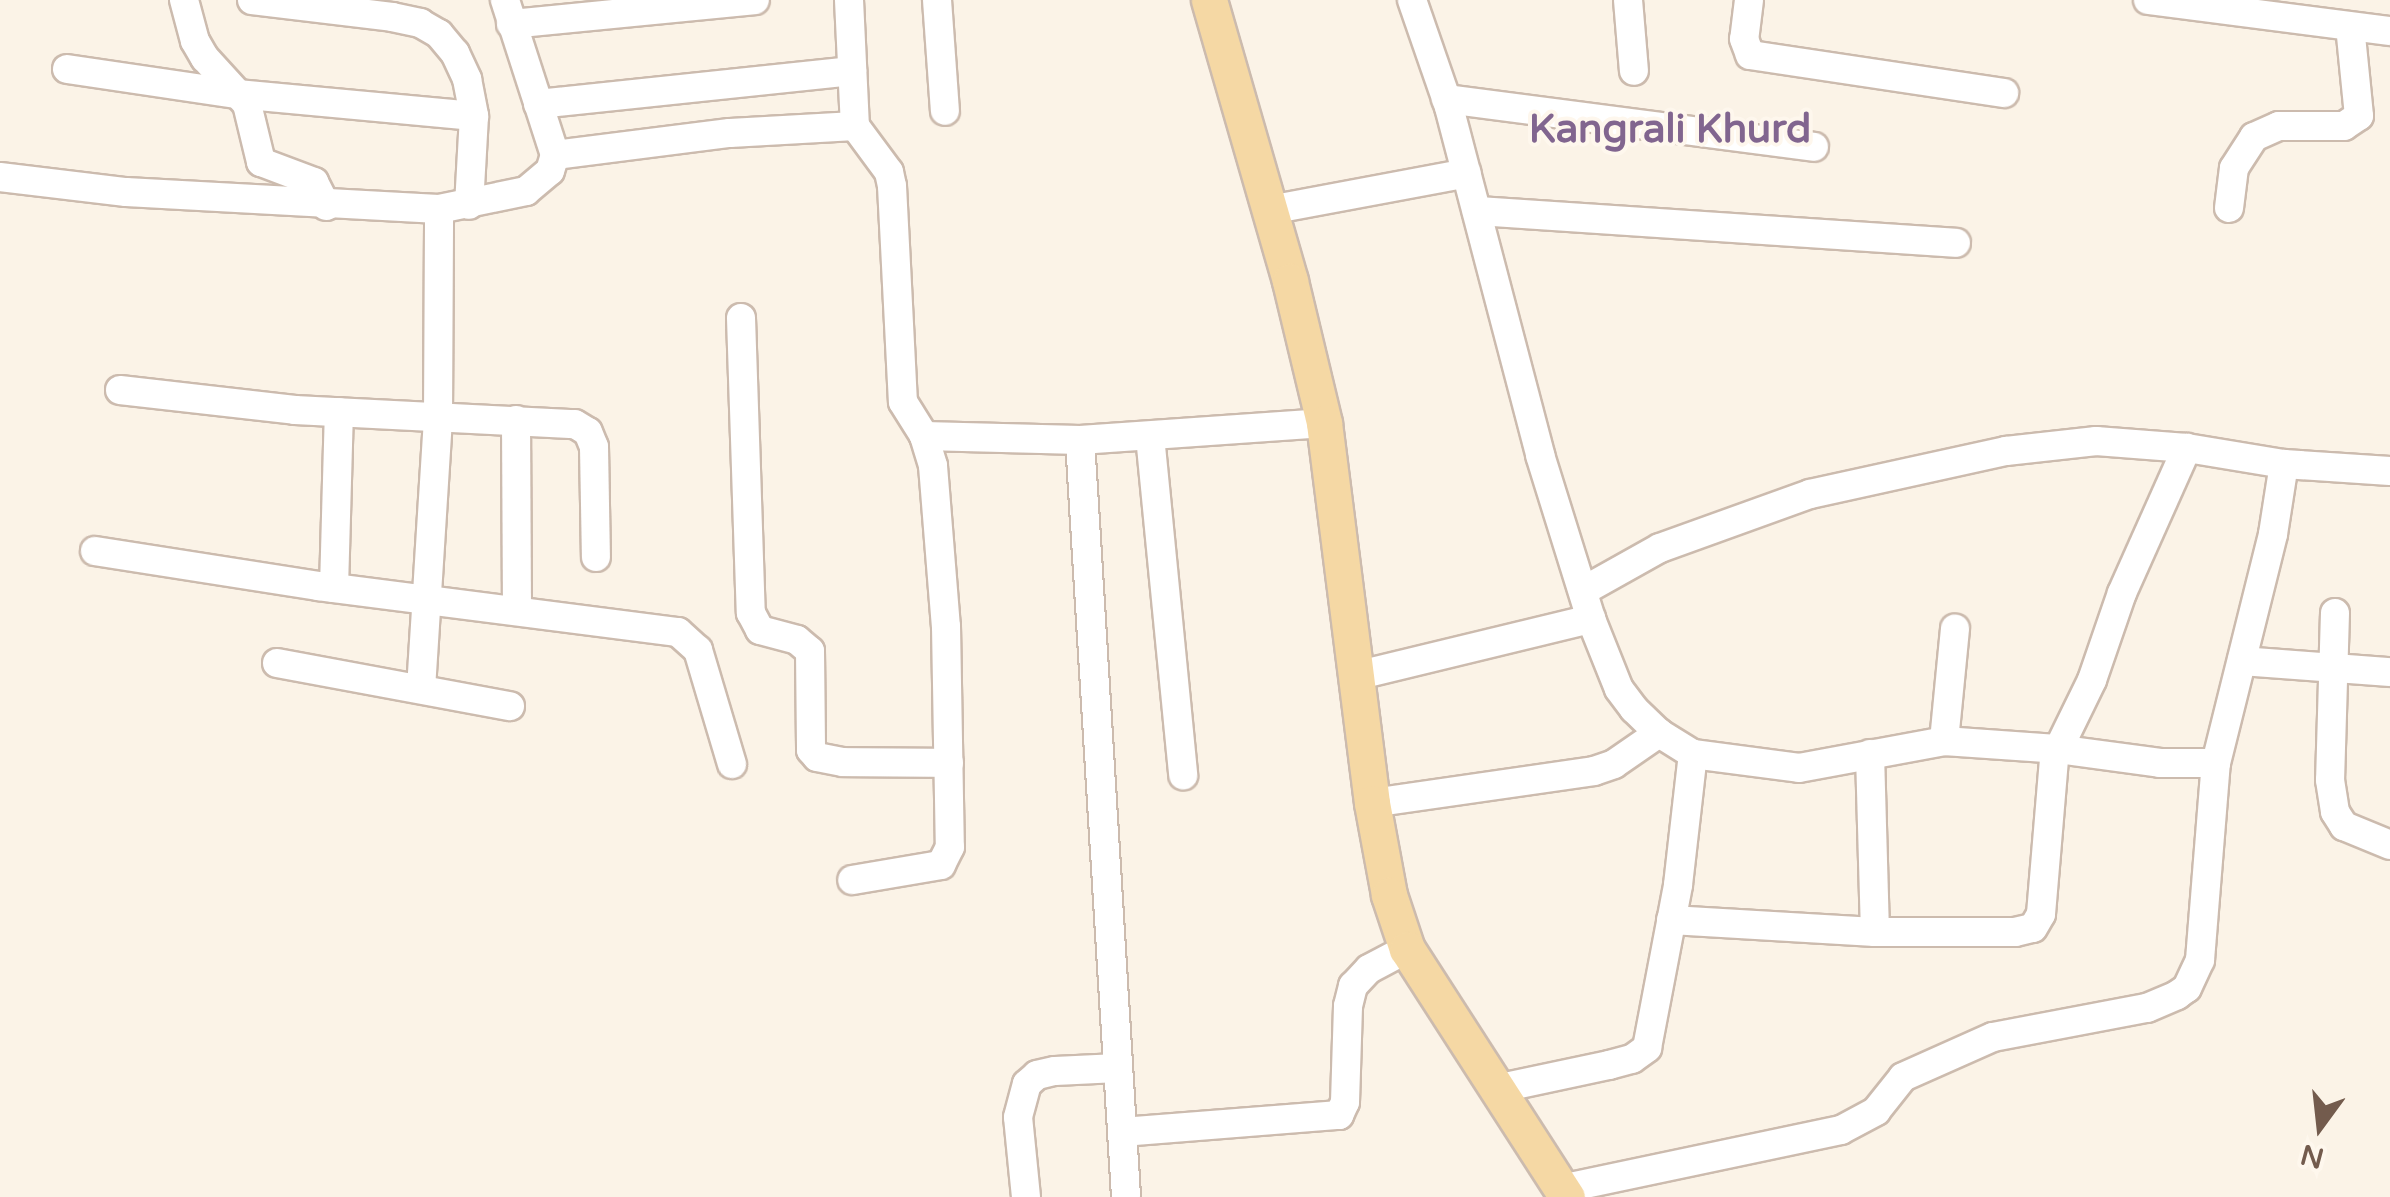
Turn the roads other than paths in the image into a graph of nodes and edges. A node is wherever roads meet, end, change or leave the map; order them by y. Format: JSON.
{"nodes":[{"id":1,"x":184,"y":0,"type":"edge"},
{"id":2,"x":252,"y":0,"type":"edge"},
{"id":3,"x":755,"y":0,"type":"edge"},
{"id":4,"x":849,"y":0,"type":"edge"},
{"id":5,"x":937,"y":0,"type":"edge"},
{"id":6,"x":1209,"y":0,"type":"edge"},
{"id":7,"x":1412,"y":0,"type":"edge"},
{"id":8,"x":1628,"y":0,"type":"edge"},
{"id":9,"x":1749,"y":0,"type":"edge"},
{"id":10,"x":2148,"y":0,"type":"edge"},
{"id":11,"x":508,"y":12,"type":"edge"},
{"id":12,"x":2350,"y":26,"type":"junction"},
{"id":13,"x":2390,"y":31,"type":"edge"},
{"id":14,"x":67,"y":70,"type":"dead end"},
{"id":15,"x":852,"y":71,"type":"junction"},
{"id":16,"x":1634,"y":71,"type":"dead end"},
{"id":17,"x":2004,"y":93,"type":"dead end"},
{"id":18,"x":237,"y":94,"type":"junction"},
{"id":19,"x":1446,"y":99,"type":"junction"},
{"id":20,"x":538,"y":104,"type":"junction"},
{"id":21,"x":945,"y":111,"type":"dead end"},
{"id":22,"x":474,"y":116,"type":"junction"},
{"id":23,"x":855,"y":126,"type":"junction"},
{"id":24,"x":1814,"y":147,"type":"dead end"},
{"id":25,"x":555,"y":155,"type":"junction"},
{"id":26,"x":1467,"y":173,"type":"junction"},
{"id":27,"x":0,"y":177,"type":"edge"},
{"id":28,"x":468,"y":205,"type":"junction"},
{"id":29,"x":326,"y":206,"type":"junction"},
{"id":30,"x":2229,"y":208,"type":"dead end"},
{"id":31,"x":438,"y":209,"type":"junction"},
{"id":32,"x":1270,"y":210,"type":"junction"},
{"id":33,"x":1477,"y":211,"type":"junction"},
{"id":34,"x":1956,"y":243,"type":"dead end"},
{"id":35,"x":742,"y":318,"type":"dead end"},
{"id":36,"x":120,"y":390,"type":"dead end"},
{"id":37,"x":339,"y":412,"type":"junction"},
{"id":38,"x":438,"y":417,"type":"junction"},
{"id":39,"x":516,"y":420,"type":"junction"},
{"id":40,"x":1324,"y":423,"type":"junction"},
{"id":41,"x":924,"y":436,"type":"junction"},
{"id":42,"x":1150,"y":436,"type":"junction"},
{"id":43,"x":1080,"y":440,"type":"junction"},
{"id":44,"x":2187,"y":448,"type":"junction"},
{"id":45,"x":2284,"y":464,"type":"junction"},
{"id":46,"x":2390,"y":471,"type":"edge"},
{"id":47,"x":95,"y":551,"type":"dead end"},
{"id":48,"x":596,"y":556,"type":"dead end"},
{"id":49,"x":334,"y":588,"type":"junction"},
{"id":50,"x":1583,"y":591,"type":"junction"},
{"id":51,"x":426,"y":598,"type":"junction"},
{"id":52,"x":517,"y":610,"type":"junction"},
{"id":53,"x":2335,"y":613,"type":"dead end"},
{"id":54,"x":1592,"y":619,"type":"junction"},
{"id":55,"x":1955,"y":629,"type":"dead end"},
{"id":56,"x":2242,"y":661,"type":"junction"},
{"id":57,"x":277,"y":663,"type":"dead end"},
{"id":58,"x":2336,"y":667,"type":"junction"},
{"id":59,"x":2390,"y":672,"type":"edge"},
{"id":60,"x":1359,"y":675,"type":"junction"},
{"id":61,"x":421,"y":689,"type":"junction"},
{"id":62,"x":510,"y":706,"type":"dead end"},
{"id":63,"x":1658,"y":733,"type":"junction"},
{"id":64,"x":1944,"y":742,"type":"junction"},
{"id":65,"x":2057,"y":749,"type":"junction"},
{"id":66,"x":1693,"y":754,"type":"junction"},
{"id":67,"x":1870,"y":754,"type":"junction"},
{"id":68,"x":949,"y":763,"type":"junction"},
{"id":69,"x":2216,"y":763,"type":"junction"},
{"id":70,"x":732,"y":764,"type":"dead end"},
{"id":71,"x":1183,"y":775,"type":"dead end"},
{"id":72,"x":1372,"y":803,"type":"junction"},
{"id":73,"x":2390,"y":845,"type":"edge"},
{"id":74,"x":852,"y":880,"type":"dead end"},
{"id":75,"x":1671,"y":920,"type":"junction"},
{"id":76,"x":1875,"y":932,"type":"junction"},
{"id":77,"x":1408,"y":949,"type":"junction"},
{"id":78,"x":1118,"y":1068,"type":"junction"},
{"id":79,"x":1496,"y":1088,"type":"junction"},
{"id":80,"x":1122,"y":1132,"type":"junction"},
{"id":81,"x":1564,"y":1193,"type":"edge"},
{"id":82,"x":1026,"y":1197,"type":"edge"},
{"id":83,"x":1126,"y":1197,"type":"edge"}],
"edges":[{"from":1,"to":18,"type":"street"},
{"from":2,"to":22,"type":"street"},
{"from":3,"to":11,"type":"street"},
{"from":4,"to":15,"type":"street"},
{"from":5,"to":21,"type":"street"},
{"from":6,"to":32,"type":"main road"},
{"from":7,"to":19,"type":"street"},
{"from":8,"to":16,"type":"street"},
{"from":9,"to":17,"type":"street"},
{"from":10,"to":12,"type":"street"},
{"from":11,"to":20,"type":"street"},
{"from":12,"to":13,"type":"street"},
{"from":12,"to":30,"type":"street"},
{"from":14,"to":18,"type":"street"},
{"from":15,"to":20,"type":"street"},
{"from":15,"to":23,"type":"street"},
{"from":18,"to":22,"type":"street"},
{"from":18,"to":29,"type":"street"},
{"from":19,"to":24,"type":"street"},
{"from":19,"to":26,"type":"street"},
{"from":20,"to":25,"type":"street"},
{"from":22,"to":28,"type":"street"},
{"from":23,"to":25,"type":"street"},
{"from":23,"to":41,"type":"street"},
{"from":25,"to":28,"type":"street"},
{"from":26,"to":32,"type":"street"},
{"from":26,"to":33,"type":"street"},
{"from":27,"to":29,"type":"street"},
{"from":28,"to":31,"type":"street"},
{"from":29,"to":31,"type":"street"},
{"from":31,"to":38,"type":"street"},
{"from":32,"to":40,"type":"main road"},
{"from":33,"to":34,"type":"street"},
{"from":33,"to":50,"type":"street"},
{"from":35,"to":68,"type":"street"},
{"from":36,"to":37,"type":"street"},
{"from":37,"to":38,"type":"street"},
{"from":37,"to":49,"type":"street"},
{"from":38,"to":39,"type":"street"},
{"from":38,"to":51,"type":"street"},
{"from":39,"to":48,"type":"street"},
{"from":39,"to":52,"type":"street"},
{"from":40,"to":42,"type":"street"},
{"from":40,"to":60,"type":"main road"},
{"from":41,"to":43,"type":"street"},
{"from":41,"to":68,"type":"street"},
{"from":42,"to":43,"type":"street"},
{"from":42,"to":71,"type":"street"},
{"from":43,"to":78,"type":"street"},
{"from":44,"to":45,"type":"street"},
{"from":44,"to":50,"type":"street"},
{"from":44,"to":65,"type":"street"},
{"from":45,"to":46,"type":"street"},
{"from":45,"to":56,"type":"street"},
{"from":47,"to":49,"type":"street"},
{"from":49,"to":51,"type":"street"},
{"from":50,"to":54,"type":"street"},
{"from":51,"to":52,"type":"street"},
{"from":51,"to":61,"type":"street"},
{"from":52,"to":70,"type":"street"},
{"from":53,"to":58,"type":"street"},
{"from":54,"to":60,"type":"street"},
{"from":54,"to":63,"type":"street"},
{"from":55,"to":64,"type":"street"},
{"from":56,"to":58,"type":"street"},
{"from":56,"to":69,"type":"street"},
{"from":57,"to":61,"type":"street"},
{"from":58,"to":59,"type":"street"},
{"from":58,"to":73,"type":"street"},
{"from":60,"to":72,"type":"main road"},
{"from":61,"to":62,"type":"street"},
{"from":63,"to":66,"type":"street"},
{"from":63,"to":72,"type":"street"},
{"from":64,"to":65,"type":"street"},
{"from":64,"to":67,"type":"street"},
{"from":65,"to":69,"type":"street"},
{"from":65,"to":76,"type":"street"},
{"from":66,"to":67,"type":"street"},
{"from":66,"to":75,"type":"street"},
{"from":67,"to":76,"type":"street"},
{"from":68,"to":74,"type":"street"},
{"from":69,"to":81,"type":"street"},
{"from":72,"to":77,"type":"main road"},
{"from":75,"to":76,"type":"street"},
{"from":75,"to":79,"type":"street"},
{"from":77,"to":79,"type":"main road"},
{"from":77,"to":80,"type":"street"},
{"from":78,"to":80,"type":"street"},
{"from":78,"to":82,"type":"street"},
{"from":79,"to":81,"type":"main road"},
{"from":80,"to":83,"type":"street"}]}
